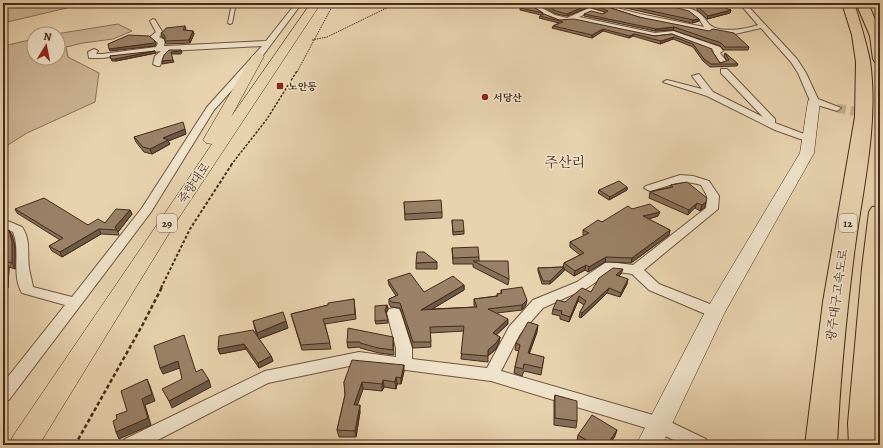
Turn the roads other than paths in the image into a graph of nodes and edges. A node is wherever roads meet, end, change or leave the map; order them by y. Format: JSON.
{"nodes":[{"id":1,"x":234,"y":3,"type":"edge"},
{"id":2,"x":299,"y":3,"type":"edge"},
{"id":3,"x":316,"y":3,"type":"edge"},
{"id":4,"x":590,"y":3,"type":"edge"},
{"id":5,"x":660,"y":3,"type":"edge"},
{"id":6,"x":742,"y":3,"type":"edge"},
{"id":7,"x":848,"y":3,"type":"edge"},
{"id":8,"x":862,"y":3,"type":"edge"},
{"id":9,"x":538,"y":8,"type":"edge"},
{"id":10,"x":639,"y":16,"type":"junction"},
{"id":11,"x":575,"y":18,"type":"junction"},
{"id":12,"x":153,"y":21,"type":"dead end"},
{"id":13,"x":230,"y":23,"type":"dead end"},
{"id":14,"x":762,"y":25,"type":"junction"},
{"id":15,"x":708,"y":26,"type":"junction"},
{"id":16,"x":696,"y":28,"type":"junction"},
{"id":17,"x":673,"y":33,"type":"junction"},
{"id":18,"x":268,"y":43,"type":"junction"},
{"id":19,"x":161,"y":48,"type":"junction"},
{"id":20,"x":94,"y":52,"type":"dead end"},
{"id":21,"x":258,"y":56,"type":"junction"},
{"id":22,"x":880,"y":59,"type":"edge"},
{"id":23,"x":723,"y":62,"type":"edge"},
{"id":24,"x":157,"y":64,"type":"dead end"},
{"id":25,"x":724,"y":71,"type":"dead end"},
{"id":26,"x":696,"y":76,"type":"dead end"},
{"id":27,"x":667,"y":82,"type":"dead end"},
{"id":28,"x":710,"y":94,"type":"junction"},
{"id":29,"x":814,"y":102,"type":"junction"},
{"id":30,"x":837,"y":108,"type":"tunnel mouth"},
{"id":31,"x":778,"y":128,"type":"junction"},
{"id":32,"x":809,"y":139,"type":"junction"},
{"id":33,"x":650,"y":188,"type":"dead end"},
{"id":34,"x":880,"y":212,"type":"edge"},
{"id":35,"x":167,"y":222,"type":"junction"},
{"id":36,"x":3,"y":223,"type":"edge"},
{"id":37,"x":636,"y":270,"type":"junction"},
{"id":38,"x":74,"y":302,"type":"junction"},
{"id":39,"x":715,"y":312,"type":"junction"},
{"id":40,"x":394,"y":313,"type":"dead end"},
{"id":41,"x":404,"y":364,"type":"junction"},
{"id":42,"x":491,"y":375,"type":"junction"},
{"id":43,"x":3,"y":395,"type":"edge"},
{"id":44,"x":660,"y":425,"type":"junction"},
{"id":45,"x":23,"y":445,"type":"edge"},
{"id":46,"x":131,"y":445,"type":"edge"},
{"id":47,"x":649,"y":445,"type":"edge"},
{"id":48,"x":700,"y":445,"type":"edge"},
{"id":49,"x":821,"y":445,"type":"edge"},
{"id":50,"x":865,"y":445,"type":"edge"}],
"edges":[{"from":1,"to":13,"type":"lane"},
{"from":2,"to":18,"type":"street"},
{"from":3,"to":35,"type":"main road","name":"죽향대로","number":"29"},
{"from":4,"to":10,"type":"street"},
{"from":5,"to":15,"type":"street"},
{"from":6,"to":14,"type":"street"},
{"from":7,"to":49,"type":"highway","name":"광주대구고속도로","number":"12"},
{"from":8,"to":22,"type":"highway"},
{"from":9,"to":11,"type":"street"},
{"from":10,"to":11,"type":"street"},
{"from":10,"to":16,"type":"street"},
{"from":11,"to":17,"type":"street"},
{"from":12,"to":19,"type":"street"},
{"from":14,"to":15,"type":"street"},
{"from":14,"to":29,"type":"street"},
{"from":15,"to":16,"type":"street"},
{"from":16,"to":17,"type":"street"},
{"from":17,"to":23,"type":"street"},
{"from":18,"to":19,"type":"street"},
{"from":18,"to":21,"type":"street"},
{"from":19,"to":20,"type":"street"},
{"from":19,"to":24,"type":"street"},
{"from":21,"to":35,"type":"main road"},
{"from":21,"to":38,"type":"street"},
{"from":25,"to":31,"type":"street"},
{"from":26,"to":28,"type":"street"},
{"from":27,"to":28,"type":"street"},
{"from":28,"to":31,"type":"street"},
{"from":29,"to":30,"type":"street"},
{"from":29,"to":32,"type":"street"},
{"from":31,"to":32,"type":"street"},
{"from":32,"to":39,"type":"street"},
{"from":33,"to":37,"type":"street"},
{"from":34,"to":50,"type":"highway"},
{"from":35,"to":45,"type":"main road","name":"죽향대로","number":"29"},
{"from":36,"to":38,"type":"street"},
{"from":37,"to":39,"type":"street"},
{"from":37,"to":42,"type":"street"},
{"from":38,"to":43,"type":"street"},
{"from":39,"to":44,"type":"street"},
{"from":40,"to":41,"type":"street"},
{"from":41,"to":42,"type":"street"},
{"from":41,"to":46,"type":"street"},
{"from":42,"to":44,"type":"street"},
{"from":44,"to":47,"type":"street"},
{"from":44,"to":48,"type":"street"}]}
